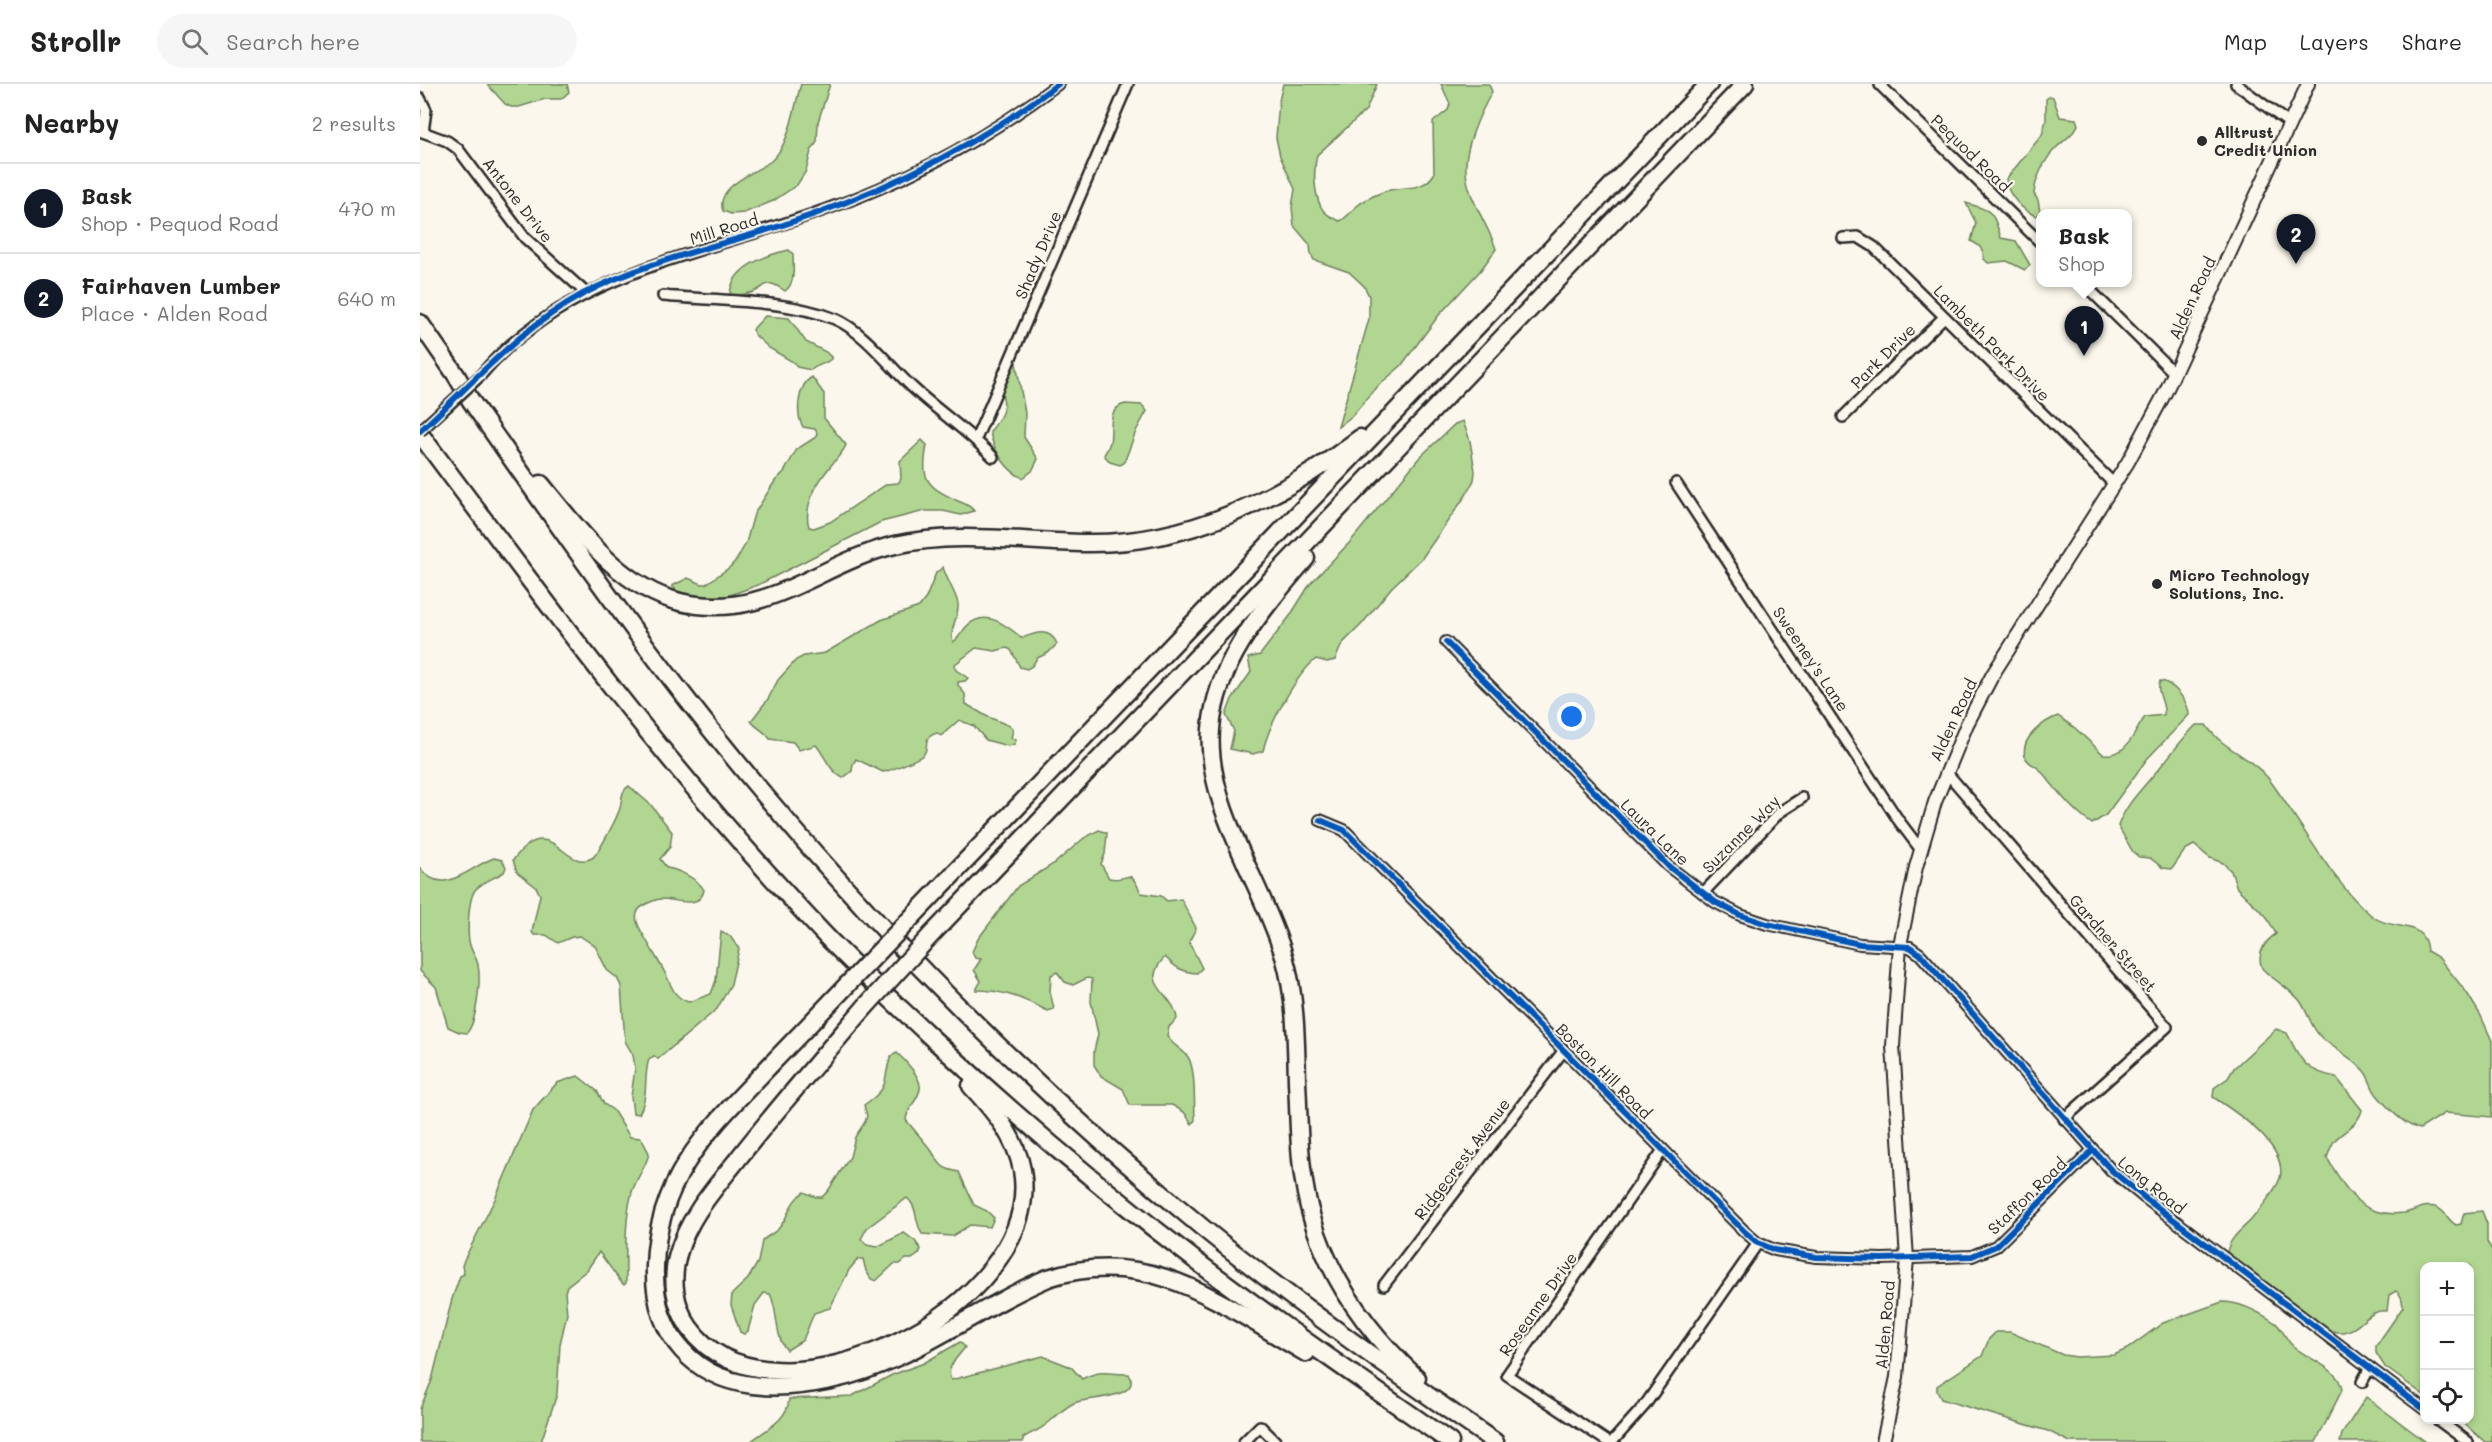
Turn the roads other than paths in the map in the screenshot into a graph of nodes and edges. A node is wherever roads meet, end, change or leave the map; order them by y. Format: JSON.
{"nodes":[{"id":1,"x":1058,"y":84,"type":"edge"},
{"id":2,"x":1128,"y":84,"type":"edge"},
{"id":3,"x":1709,"y":84,"type":"edge"},
{"id":4,"x":1745,"y":84,"type":"edge"},
{"id":5,"x":2236,"y":84,"type":"edge"},
{"id":6,"x":2308,"y":84,"type":"edge"},
{"id":7,"x":1880,"y":85,"type":"edge"},
{"id":8,"x":420,"y":98,"type":"edge"},
{"id":9,"x":2290,"y":124,"type":"junction"},
{"id":10,"x":421,"y":132,"type":"edge"},
{"id":11,"x":1843,"y":238,"type":"dead end"},
{"id":12,"x":2036,"y":238,"type":"edge"},
{"id":13,"x":2087,"y":287,"type":"edge"},
{"id":14,"x":585,"y":293,"type":"junction"},
{"id":15,"x":663,"y":296,"type":"dead end"},
{"id":16,"x":1944,"y":317,"type":"junction"},
{"id":17,"x":420,"y":324,"type":"edge"},
{"id":18,"x":2174,"y":373,"type":"junction"},
{"id":19,"x":471,"y":401,"type":"junction"},
{"id":20,"x":1405,"y":402,"type":"junction"},
{"id":21,"x":1843,"y":417,"type":"dead end"},
{"id":22,"x":420,"y":433,"type":"edge"},
{"id":23,"x":976,"y":439,"type":"junction"},
{"id":24,"x":993,"y":457,"type":"dead end"},
{"id":25,"x":1364,"y":483,"type":"junction"},
{"id":26,"x":1676,"y":483,"type":"dead end"},
{"id":27,"x":2114,"y":484,"type":"junction"},
{"id":28,"x":1446,"y":642,"type":"dead end"},
{"id":29,"x":1947,"y":774,"type":"junction"},
{"id":30,"x":1802,"y":798,"type":"dead end"},
{"id":31,"x":1320,"y":820,"type":"dead end"},
{"id":32,"x":1921,"y":850,"type":"junction"},
{"id":33,"x":1703,"y":893,"type":"junction"},
{"id":34,"x":1900,"y":945,"type":"junction"},
{"id":35,"x":900,"y":1008,"type":"junction"},
{"id":36,"x":1564,"y":1050,"type":"junction"},
{"id":37,"x":2064,"y":1119,"type":"junction"},
{"id":38,"x":1663,"y":1150,"type":"junction"},
{"id":39,"x":2092,"y":1151,"type":"junction"},
{"id":40,"x":1758,"y":1243,"type":"junction"},
{"id":41,"x":1907,"y":1259,"type":"junction"},
{"id":42,"x":1384,"y":1285,"type":"dead end"},
{"id":43,"x":2370,"y":1368,"type":"junction"},
{"id":44,"x":2362,"y":1382,"type":"dead end"},
{"id":45,"x":1381,"y":1394,"type":"junction"},
{"id":46,"x":2420,"y":1406,"type":"edge"},
{"id":47,"x":1462,"y":1419,"type":"junction"},
{"id":48,"x":2445,"y":1424,"type":"edge"},
{"id":49,"x":1244,"y":1442,"type":"edge"},
{"id":50,"x":1276,"y":1442,"type":"edge"},
{"id":51,"x":1450,"y":1442,"type":"edge"},
{"id":52,"x":1495,"y":1442,"type":"edge"},
{"id":53,"x":1610,"y":1442,"type":"edge"},
{"id":54,"x":1882,"y":1442,"type":"edge"},
{"id":55,"x":2468,"y":1442,"type":"edge"}],
"edges":[{"from":1,"to":14,"type":"street","name":"Mill Road"},
{"from":2,"to":23,"type":"street","name":"Shady Drive"},
{"from":3,"to":20,"type":"highway"},
{"from":4,"to":25,"type":"highway"},
{"from":5,"to":9,"type":"street"},
{"from":6,"to":9,"type":"main road","name":"Alden Road"},
{"from":7,"to":12,"type":"street","name":"Pequod Road"},
{"from":8,"to":10,"type":"street","name":"Antone Drive"},
{"from":9,"to":18,"type":"main road","name":"Alden Road"},
{"from":10,"to":14,"type":"street","name":"Antone Drive"},
{"from":11,"to":16,"type":"street","name":"Lambeth Park Drive"},
{"from":13,"to":18,"type":"street"},
{"from":14,"to":22,"type":"street","name":"Mill Road","bridge":true},
{"from":15,"to":23,"type":"street"},
{"from":16,"to":21,"type":"street","name":"Park Drive"},
{"from":16,"to":27,"type":"street","name":"Lambeth Park Drive"},
{"from":17,"to":19,"type":"highway"},
{"from":18,"to":27,"type":"main road","name":"Alden Road"},
{"from":19,"to":20,"type":"highway"},
{"from":19,"to":47,"type":"highway"},
{"from":20,"to":45,"type":"highway","bridge":true},
{"from":22,"to":35,"type":"highway"},
{"from":23,"to":24,"type":"street"},
{"from":25,"to":35,"type":"highway","bridge":true},
{"from":25,"to":47,"type":"highway"},
{"from":26,"to":32,"type":"street","name":"Sweeney's Lane"},
{"from":27,"to":29,"type":"main road","name":"Alden Road"},
{"from":28,"to":33,"type":"street","name":"Laura Lane"},
{"from":29,"to":32,"type":"main road","name":"Alden Road"},
{"from":29,"to":37,"type":"street","name":"Gardner Street"},
{"from":30,"to":33,"type":"street","name":"Suzanne Way"},
{"from":31,"to":36,"type":"street","name":"Boston Hill Road"},
{"from":32,"to":34,"type":"main road","name":"Alden Road"},
{"from":33,"to":34,"type":"street","name":"Laura Lane"},
{"from":34,"to":37,"type":"street","name":"Long Road"},
{"from":34,"to":41,"type":"main road","name":"Alden Road"},
{"from":35,"to":45,"type":"highway"},
{"from":36,"to":38,"type":"street","name":"Boston Hill Road"},
{"from":36,"to":42,"type":"street","name":"Ridgecrest Avenue"},
{"from":37,"to":39,"type":"street","name":"Long Road"},
{"from":38,"to":40,"type":"street","name":"Boston Hill Road"},
{"from":38,"to":53,"type":"street","name":"Roseanne Drive"},
{"from":39,"to":41,"type":"street","name":"Staffon Road"},
{"from":39,"to":43,"type":"street","name":"Long Road"},
{"from":40,"to":41,"type":"street","name":"Boston Hill Road"},
{"from":40,"to":53,"type":"street","name":"Roseanne Drive"},
{"from":41,"to":54,"type":"main road","name":"Alden Road"},
{"from":43,"to":44,"type":"street"},
{"from":43,"to":46,"type":"street","name":"Long Road"},
{"from":45,"to":51,"type":"highway"},
{"from":47,"to":52,"type":"highway"},
{"from":48,"to":55,"type":"street"},
{"from":49,"to":50,"type":"street"}]}
